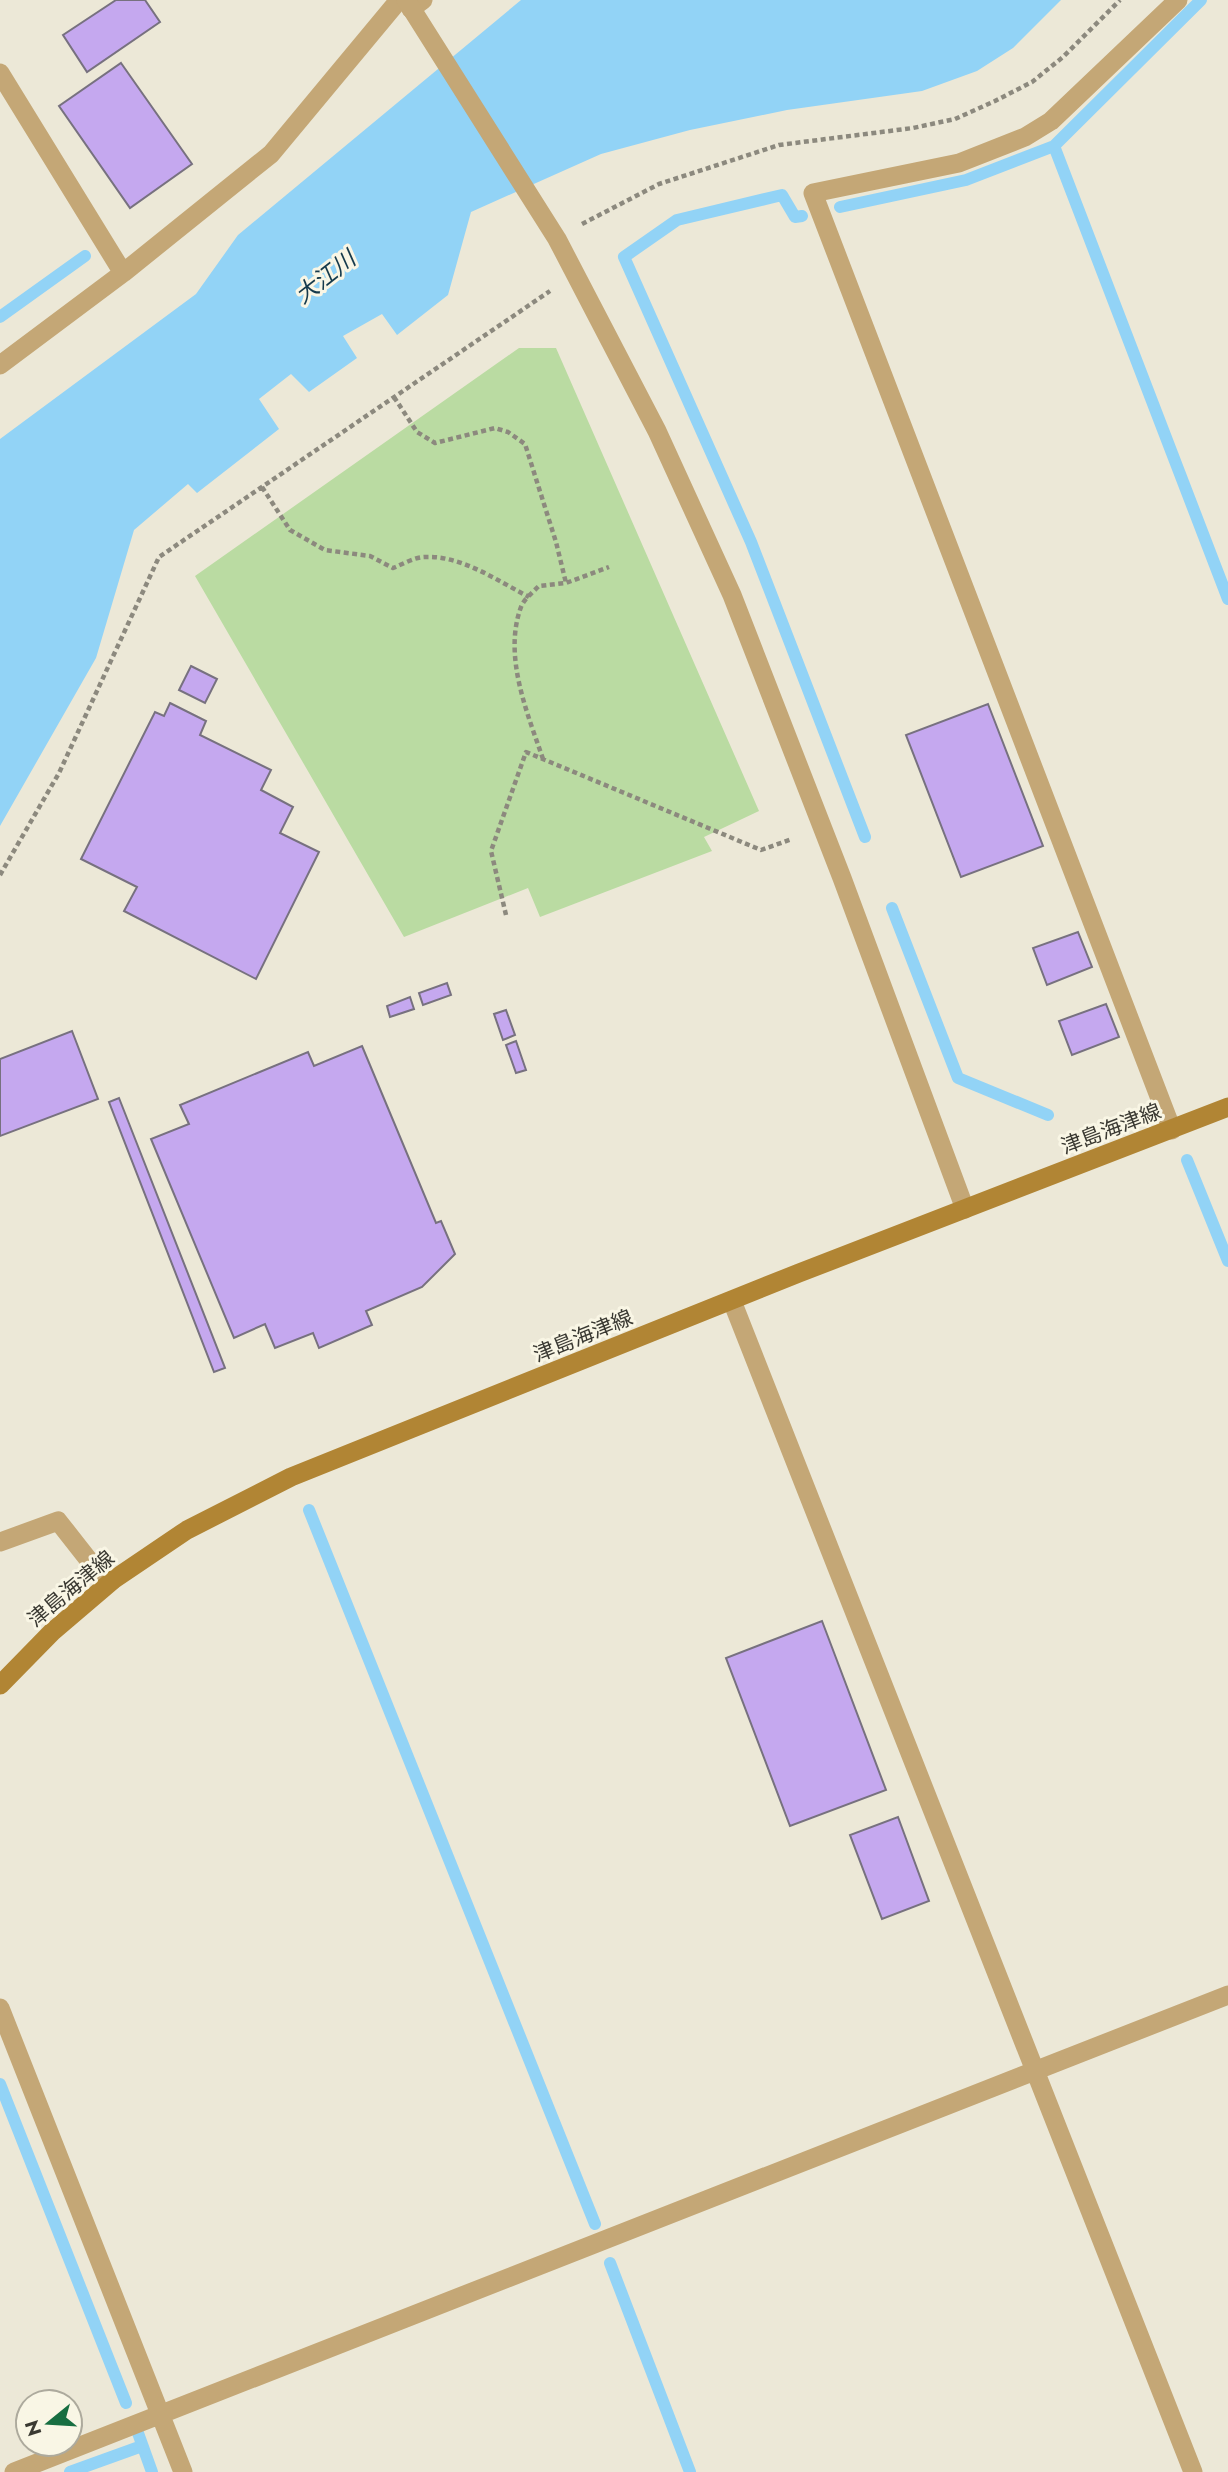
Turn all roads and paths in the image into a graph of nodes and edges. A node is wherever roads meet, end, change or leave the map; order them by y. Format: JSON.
{"nodes":[{"id":1,"x":1120,"y":0,"type":"edge"},
{"id":2,"x":1178,"y":0,"type":"edge"},
{"id":3,"x":410,"y":2,"type":"edge"},
{"id":4,"x":0,"y":73,"type":"edge"},
{"id":5,"x":557,"y":239,"type":"junction"},
{"id":6,"x":123,"y":272,"type":"junction"},
{"id":7,"x":576,"y":272,"type":"junction"},
{"id":8,"x":0,"y":365,"type":"edge"},
{"id":9,"x":394,"y":397,"type":"junction"},
{"id":10,"x":262,"y":487,"type":"junction"},
{"id":11,"x":609,"y":567,"type":"dead end"},
{"id":12,"x":566,"y":583,"type":"junction"},
{"id":13,"x":529,"y":597,"type":"junction"},
{"id":14,"x":543,"y":760,"type":"junction"},
{"id":15,"x":792,"y":839,"type":"dead end"},
{"id":16,"x":0,"y":875,"type":"edge"},
{"id":17,"x":506,"y":915,"type":"dead end"},
{"id":18,"x":1228,"y":1107,"type":"edge"},
{"id":19,"x":1172,"y":1130,"type":"junction"},
{"id":20,"x":965,"y":1209,"type":"junction"},
{"id":21,"x":732,"y":1301,"type":"junction"},
{"id":22,"x":0,"y":1542,"type":"edge"},
{"id":23,"x":113,"y":1580,"type":"junction"},
{"id":24,"x":0,"y":1685,"type":"edge"},
{"id":25,"x":1228,"y":1995,"type":"edge"},
{"id":26,"x":0,"y":2008,"type":"edge"},
{"id":27,"x":1035,"y":2071,"type":"junction"},
{"id":28,"x":161,"y":2415,"type":"junction"},
{"id":29,"x":14,"y":2472,"type":"edge"},
{"id":30,"x":183,"y":2472,"type":"edge"},
{"id":31,"x":1193,"y":2472,"type":"edge"}],
"edges":[{"from":1,"to":5,"type":"path"},
{"from":2,"to":19,"type":"street"},
{"from":3,"to":5,"type":"street"},
{"from":3,"to":6,"type":"street"},
{"from":4,"to":6,"type":"street"},
{"from":5,"to":7,"type":"street"},
{"from":6,"to":8,"type":"street"},
{"from":7,"to":9,"type":"path"},
{"from":7,"to":20,"type":"street"},
{"from":9,"to":10,"type":"path"},
{"from":9,"to":12,"type":"path"},
{"from":10,"to":13,"type":"path"},
{"from":10,"to":16,"type":"path"},
{"from":11,"to":12,"type":"path"},
{"from":12,"to":13,"type":"path"},
{"from":13,"to":14,"type":"path"},
{"from":14,"to":15,"type":"path"},
{"from":14,"to":17,"type":"path"},
{"from":18,"to":19,"type":"main road","name":"津島海津線"},
{"from":19,"to":20,"type":"main road","name":"津島海津線"},
{"from":20,"to":21,"type":"main road","name":"津島海津線"},
{"from":21,"to":23,"type":"main road","name":"津島海津線"},
{"from":21,"to":27,"type":"street"},
{"from":22,"to":23,"type":"street"},
{"from":23,"to":24,"type":"main road","name":"津島海津線"},
{"from":25,"to":27,"type":"street"},
{"from":26,"to":28,"type":"street"},
{"from":27,"to":28,"type":"street"},
{"from":27,"to":31,"type":"street"},
{"from":28,"to":29,"type":"street"},
{"from":28,"to":30,"type":"street"}]}
